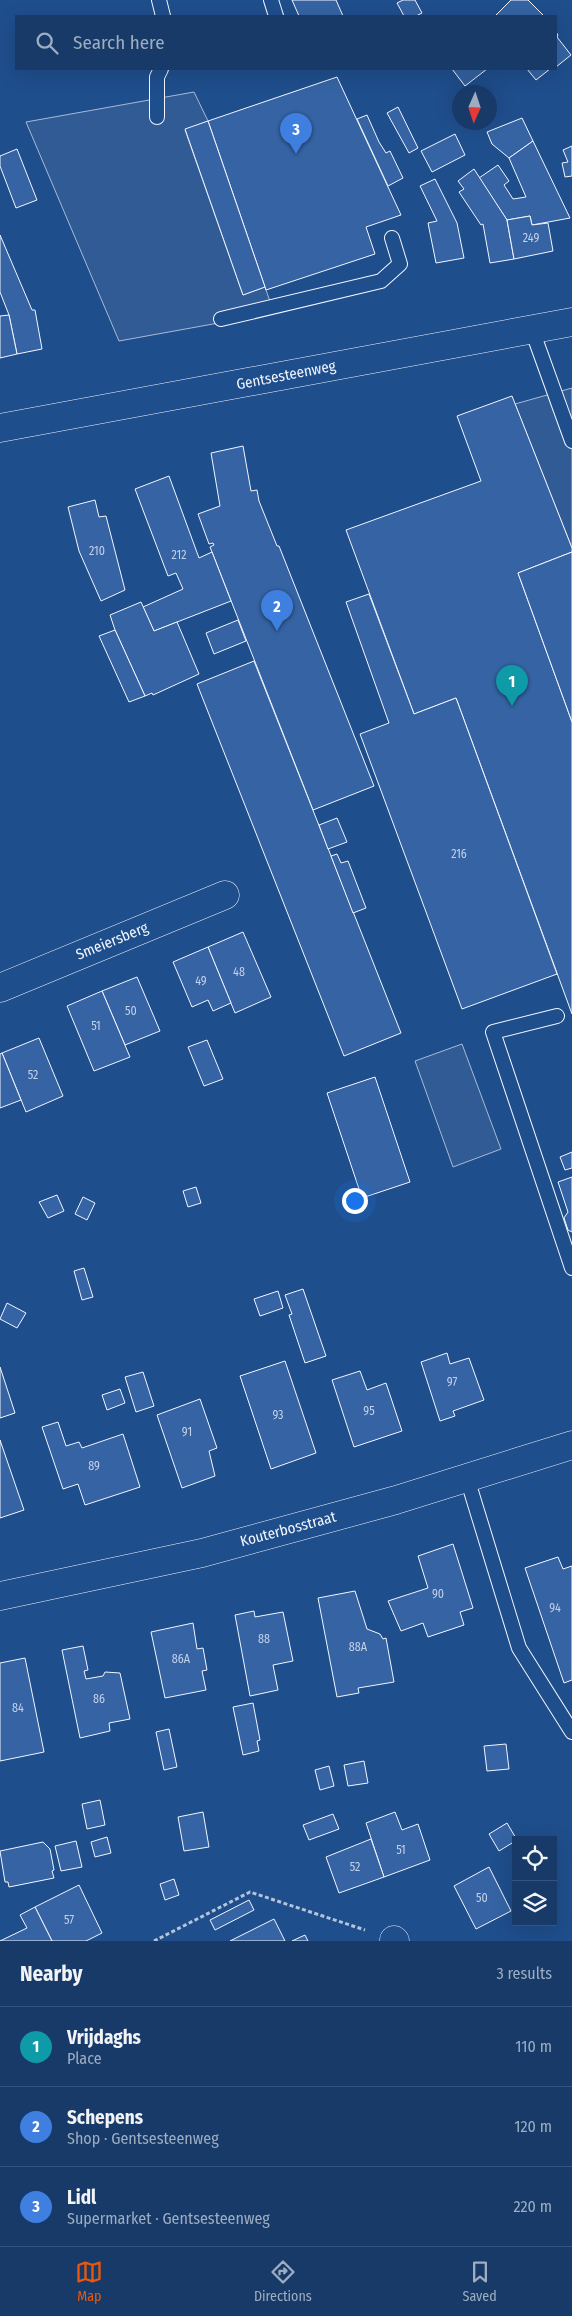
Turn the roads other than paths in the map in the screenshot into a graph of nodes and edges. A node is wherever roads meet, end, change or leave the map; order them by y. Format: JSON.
{"nodes":[{"id":1,"x":159,"y":0,"type":"edge"},
{"id":2,"x":271,"y":0,"type":"edge"},
{"id":3,"x":163,"y":15,"type":"edge"},
{"id":4,"x":276,"y":15,"type":"edge"},
{"id":5,"x":160,"y":70,"type":"edge"},
{"id":6,"x":157,"y":117,"type":"dead end"},
{"id":7,"x":392,"y":238,"type":"dead end"},
{"id":8,"x":221,"y":319,"type":"dead end"},
{"id":9,"x":572,"y":322,"type":"edge"},
{"id":10,"x":532,"y":330,"type":"junction"},
{"id":11,"x":0,"y":428,"type":"edge"},
{"id":12,"x":572,"y":441,"type":"edge"},
{"id":13,"x":224,"y":895,"type":"dead end"},
{"id":14,"x":0,"y":988,"type":"edge"},
{"id":15,"x":557,"y":1016,"type":"dead end"},
{"id":16,"x":572,"y":1268,"type":"edge"},
{"id":17,"x":572,"y":1445,"type":"edge"},
{"id":18,"x":467,"y":1478,"type":"junction"},
{"id":19,"x":0,"y":1596,"type":"edge"},
{"id":20,"x":572,"y":1732,"type":"edge"}],
"edges":[{"from":1,"to":3,"type":"lane"},
{"from":2,"to":4,"type":"lane"},
{"from":5,"to":6,"type":"lane"},
{"from":7,"to":8,"type":"lane"},
{"from":9,"to":10,"type":"street","name":"Gentsesteenweg"},
{"from":10,"to":11,"type":"street","name":"Gentsesteenweg"},
{"from":10,"to":12,"type":"lane"},
{"from":13,"to":14,"type":"street","name":"Smeiersberg"},
{"from":15,"to":16,"type":"lane"},
{"from":17,"to":18,"type":"street","name":"Kouterbosstraat"},
{"from":18,"to":19,"type":"street","name":"Kouterbosstraat"},
{"from":18,"to":20,"type":"lane"}]}
